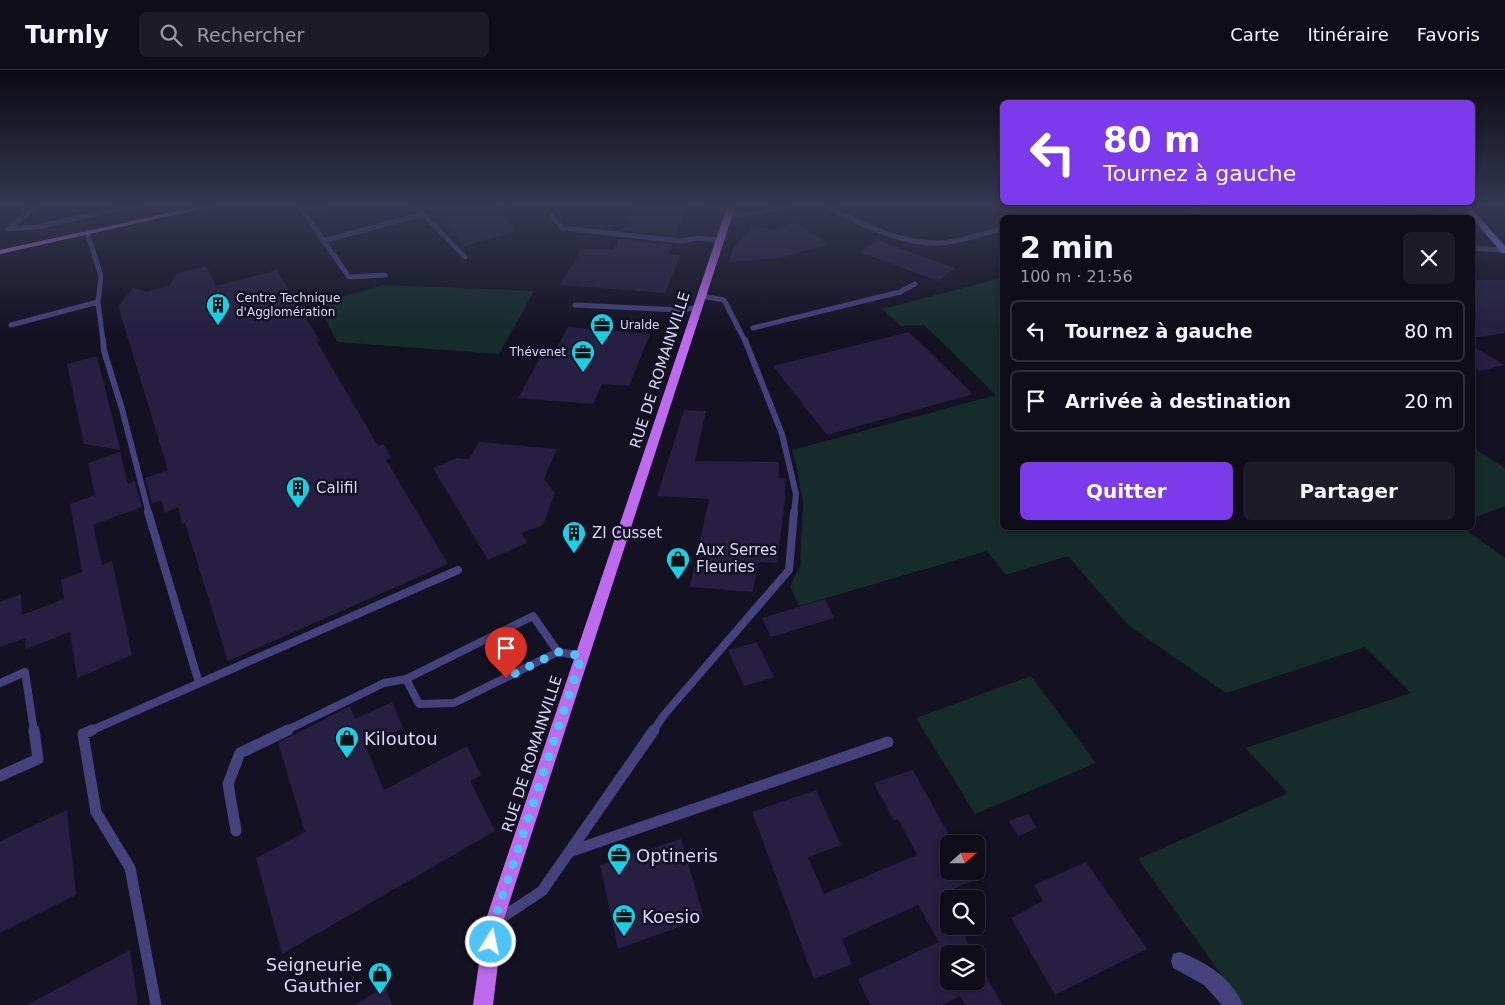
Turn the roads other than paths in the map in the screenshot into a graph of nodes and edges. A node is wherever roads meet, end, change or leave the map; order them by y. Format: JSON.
{"nodes":[{"id":1,"x":19,"y":248,"type":"edge"},
{"id":2,"x":92,"y":248,"type":"edge"},
{"id":3,"x":328,"y":248,"type":"edge"},
{"id":4,"x":456,"y":248,"type":"edge"},
{"id":5,"x":717,"y":248,"type":"edge"},
{"id":6,"x":1475,"y":248,"type":"edge"},
{"id":7,"x":1505,"y":250,"type":"edge"},
{"id":8,"x":0,"y":252,"type":"edge"},
{"id":9,"x":465,"y":257,"type":"dead end"},
{"id":10,"x":385,"y":276,"type":"dead end"},
{"id":11,"x":915,"y":284,"type":"dead end"},
{"id":12,"x":98,"y":302,"type":"junction"},
{"id":13,"x":699,"y":302,"type":"junction"},
{"id":14,"x":575,"y":305,"type":"dead end"},
{"id":15,"x":11,"y":325,"type":"dead end"},
{"id":16,"x":753,"y":328,"type":"dead end"},
{"id":17,"x":458,"y":570,"type":"dead end"},
{"id":18,"x":558,"y":652,"type":"junction"},
{"id":19,"x":582,"y":656,"type":"junction"},
{"id":20,"x":406,"y":679,"type":"junction"},
{"id":21,"x":0,"y":683,"type":"edge"},
{"id":22,"x":199,"y":683,"type":"junction"},
{"id":23,"x":888,"y":742,"type":"dead end"},
{"id":24,"x":0,"y":776,"type":"edge"},
{"id":25,"x":236,"y":831,"type":"dead end"},
{"id":26,"x":570,"y":852,"type":"junction"},
{"id":27,"x":494,"y":922,"type":"junction"},
{"id":28,"x":1180,"y":961,"type":"dead end"},
{"id":29,"x":156,"y":1005,"type":"edge"},
{"id":30,"x":483,"y":1005,"type":"edge"},
{"id":31,"x":1233,"y":1005,"type":"edge"}],
"edges":[{"from":1,"to":8,"type":"main road"},
{"from":2,"to":12,"type":"lane"},
{"from":3,"to":10,"type":"lane"},
{"from":4,"to":9,"type":"lane"},
{"from":5,"to":13,"type":"main road","name":"RUE DE ROMAINVILLE"},
{"from":6,"to":7,"type":"lane"},
{"from":11,"to":16,"type":"lane"},
{"from":12,"to":15,"type":"lane"},
{"from":12,"to":22,"type":"lane"},
{"from":13,"to":14,"type":"lane"},
{"from":13,"to":19,"type":"main road","name":"RUE DE ROMAINVILLE"},
{"from":13,"to":26,"type":"lane"},
{"from":17,"to":22,"type":"lane"},
{"from":18,"to":19,"type":"lane"},
{"from":18,"to":20,"type":"lane"},
{"from":18,"to":20,"type":"lane"},
{"from":19,"to":27,"type":"main road","name":"RUE DE ROMAINVILLE"},
{"from":20,"to":25,"type":"lane"},
{"from":21,"to":24,"type":"lane"},
{"from":22,"to":29,"type":"lane"},
{"from":23,"to":26,"type":"lane"},
{"from":26,"to":27,"type":"lane"},
{"from":27,"to":30,"type":"main road","name":"RUE DE ROMAINVILLE"},
{"from":28,"to":31,"type":"street"}]}
